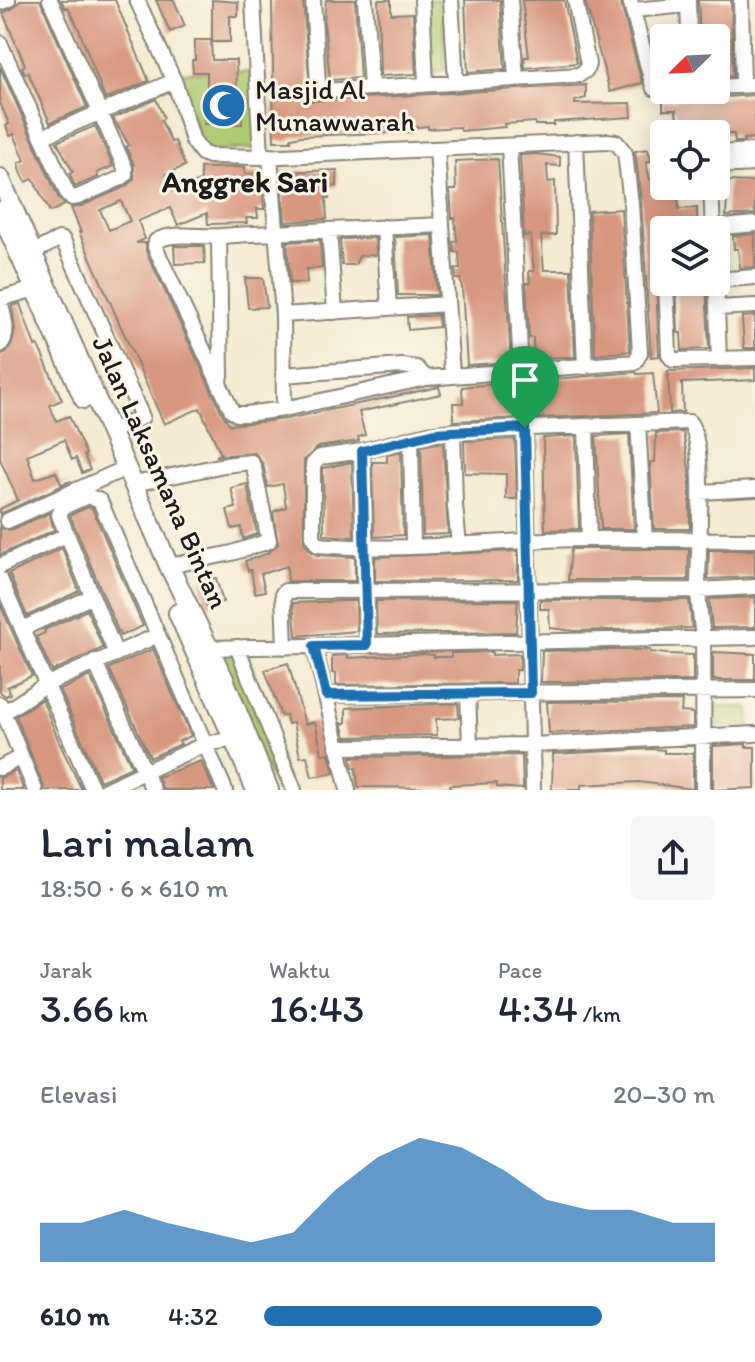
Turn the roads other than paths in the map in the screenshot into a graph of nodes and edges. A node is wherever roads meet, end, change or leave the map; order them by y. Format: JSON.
{"nodes":[{"id":1,"x":8,"y":0,"type":"edge"},
{"id":2,"x":50,"y":0,"type":"edge"},
{"id":3,"x":137,"y":0,"type":"edge"},
{"id":4,"x":253,"y":0,"type":"edge"},
{"id":5,"x":313,"y":0,"type":"edge"},
{"id":6,"x":365,"y":0,"type":"edge"},
{"id":7,"x":422,"y":0,"type":"edge"},
{"id":8,"x":451,"y":0,"type":"edge"},
{"id":9,"x":510,"y":0,"type":"edge"},
{"id":10,"x":575,"y":0,"type":"edge"},
{"id":11,"x":741,"y":0,"type":"edge"},
{"id":12,"x":0,"y":3,"type":"edge"},
{"id":13,"x":688,"y":3,"type":"edge"},
{"id":14,"x":632,"y":5,"type":"edge"},
{"id":15,"x":689,"y":24,"type":"edge"},
{"id":16,"x":0,"y":43,"type":"edge"},
{"id":17,"x":650,"y":74,"type":"edge"},
{"id":18,"x":516,"y":78,"type":"junction"},
{"id":19,"x":174,"y":81,"type":"junction"},
{"id":20,"x":456,"y":82,"type":"junction"},
{"id":21,"x":426,"y":83,"type":"junction"},
{"id":22,"x":749,"y":85,"type":"edge"},
{"id":23,"x":371,"y":87,"type":"junction"},
{"id":24,"x":100,"y":112,"type":"junction"},
{"id":25,"x":42,"y":137,"type":"junction"},
{"id":26,"x":576,"y":142,"type":"junction"},
{"id":27,"x":509,"y":146,"type":"junction"},
{"id":28,"x":437,"y":149,"type":"junction"},
{"id":29,"x":755,"y":151,"type":"edge"},
{"id":30,"x":730,"y":152,"type":"edge"},
{"id":31,"x":266,"y":156,"type":"junction"},
{"id":32,"x":755,"y":164,"type":"edge"},
{"id":33,"x":730,"y":165,"type":"edge"},
{"id":34,"x":0,"y":178,"type":"edge"},
{"id":35,"x":0,"y":211,"type":"edge"},
{"id":36,"x":755,"y":224,"type":"edge"},
{"id":37,"x":442,"y":225,"type":"junction"},
{"id":38,"x":384,"y":227,"type":"junction"},
{"id":39,"x":730,"y":227,"type":"edge"},
{"id":40,"x":329,"y":230,"type":"junction"},
{"id":41,"x":276,"y":231,"type":"junction"},
{"id":42,"x":219,"y":237,"type":"junction"},
{"id":43,"x":34,"y":252,"type":"junction"},
{"id":44,"x":755,"y":277,"type":"edge"},
{"id":45,"x":730,"y":280,"type":"edge"},
{"id":46,"x":35,"y":289,"type":"junction"},
{"id":47,"x":667,"y":296,"type":"edge"},
{"id":48,"x":717,"y":296,"type":"edge"},
{"id":49,"x":0,"y":301,"type":"edge"},
{"id":50,"x":447,"y":304,"type":"junction"},
{"id":51,"x":755,"y":306,"type":"edge"},
{"id":52,"x":389,"y":308,"type":"junction"},
{"id":53,"x":717,"y":308,"type":"junction"},
{"id":54,"x":335,"y":312,"type":"junction"},
{"id":55,"x":283,"y":315,"type":"junction"},
{"id":56,"x":0,"y":345,"type":"edge"},
{"id":57,"x":755,"y":358,"type":"edge"},
{"id":58,"x":719,"y":359,"type":"junction"},
{"id":59,"x":585,"y":367,"type":"junction"},
{"id":60,"x":521,"y":369,"type":"junction"},
{"id":61,"x":283,"y":375,"type":"junction"},
{"id":62,"x":452,"y":375,"type":"junction"},
{"id":63,"x":426,"y":378,"type":"junction"},
{"id":64,"x":221,"y":384,"type":"junction"},
{"id":65,"x":86,"y":386,"type":"junction"},
{"id":66,"x":284,"y":409,"type":"junction"},
{"id":67,"x":638,"y":424,"type":"junction"},
{"id":68,"x":586,"y":426,"type":"junction"},
{"id":69,"x":525,"y":428,"type":"junction"},
{"id":70,"x":112,"y":431,"type":"junction"},
{"id":71,"x":453,"y":431,"type":"junction"},
{"id":72,"x":411,"y":439,"type":"junction"},
{"id":73,"x":362,"y":451,"type":"junction"},
{"id":74,"x":117,"y":472,"type":"junction"},
{"id":75,"x":134,"y":484,"type":"junction"},
{"id":76,"x":755,"y":489,"type":"edge"},
{"id":77,"x":700,"y":492,"type":"junction"},
{"id":78,"x":7,"y":521,"type":"dead end"},
{"id":79,"x":66,"y":535,"type":"junction"},
{"id":80,"x":589,"y":539,"type":"junction"},
{"id":81,"x":645,"y":540,"type":"junction"},
{"id":82,"x":699,"y":540,"type":"junction"},
{"id":83,"x":755,"y":540,"type":"edge"},
{"id":84,"x":526,"y":541,"type":"junction"},
{"id":85,"x":459,"y":545,"type":"junction"},
{"id":86,"x":363,"y":546,"type":"junction"},
{"id":87,"x":413,"y":546,"type":"junction"},
{"id":88,"x":0,"y":566,"type":"edge"},
{"id":89,"x":169,"y":566,"type":"junction"},
{"id":90,"x":0,"y":579,"type":"edge"},
{"id":91,"x":755,"y":587,"type":"edge"},
{"id":92,"x":698,"y":590,"type":"junction"},
{"id":93,"x":528,"y":591,"type":"junction"},
{"id":94,"x":365,"y":592,"type":"junction"},
{"id":95,"x":91,"y":597,"type":"junction"},
{"id":96,"x":22,"y":629,"type":"junction"},
{"id":97,"x":156,"y":636,"type":"junction"},
{"id":98,"x":755,"y":637,"type":"edge"},
{"id":99,"x":702,"y":638,"type":"junction"},
{"id":100,"x":529,"y":641,"type":"junction"},
{"id":101,"x":367,"y":645,"type":"junction"},
{"id":102,"x":314,"y":646,"type":"junction"},
{"id":103,"x":237,"y":647,"type":"junction"},
{"id":104,"x":285,"y":647,"type":"junction"},
{"id":105,"x":208,"y":648,"type":"junction"},
{"id":106,"x":116,"y":654,"type":"junction"},
{"id":107,"x":95,"y":662,"type":"junction"},
{"id":108,"x":247,"y":671,"type":"junction"},
{"id":109,"x":224,"y":679,"type":"junction"},
{"id":110,"x":47,"y":684,"type":"junction"},
{"id":111,"x":755,"y":690,"type":"edge"},
{"id":112,"x":704,"y":691,"type":"junction"},
{"id":113,"x":531,"y":693,"type":"junction"},
{"id":114,"x":468,"y":694,"type":"junction"},
{"id":115,"x":326,"y":695,"type":"junction"},
{"id":116,"x":1,"y":711,"type":"edge"},
{"id":117,"x":755,"y":734,"type":"edge"},
{"id":118,"x":235,"y":739,"type":"junction"},
{"id":119,"x":703,"y":739,"type":"junction"},
{"id":120,"x":205,"y":744,"type":"junction"},
{"id":121,"x":470,"y":745,"type":"junction"},
{"id":122,"x":532,"y":745,"type":"junction"},
{"id":123,"x":337,"y":747,"type":"junction"},
{"id":124,"x":21,"y":757,"type":"junction"},
{"id":125,"x":0,"y":768,"type":"edge"},
{"id":126,"x":145,"y":771,"type":"junction"},
{"id":127,"x":35,"y":790,"type":"edge"},
{"id":128,"x":93,"y":790,"type":"edge"},
{"id":129,"x":105,"y":790,"type":"edge"},
{"id":130,"x":153,"y":790,"type":"edge"},
{"id":131,"x":225,"y":790,"type":"edge"},
{"id":132,"x":256,"y":790,"type":"edge"},
{"id":133,"x":269,"y":790,"type":"edge"},
{"id":134,"x":294,"y":790,"type":"edge"},
{"id":135,"x":348,"y":790,"type":"edge"},
{"id":136,"x":533,"y":790,"type":"edge"},
{"id":137,"x":703,"y":790,"type":"edge"}],
"edges":[{"from":1,"to":12,"type":"street"},
{"from":2,"to":24,"type":"street"},
{"from":3,"to":19,"type":"street"},
{"from":4,"to":31,"type":"street"},
{"from":5,"to":23,"type":"street"},
{"from":6,"to":23,"type":"street"},
{"from":7,"to":21,"type":"street"},
{"from":8,"to":20,"type":"street"},
{"from":9,"to":18,"type":"street"},
{"from":10,"to":18,"type":"street"},
{"from":11,"to":22,"type":"street"},
{"from":13,"to":14,"type":"street"},
{"from":13,"to":15,"type":"street"},
{"from":14,"to":17,"type":"street"},
{"from":16,"to":25,"type":"street"},
{"from":18,"to":20,"type":"street"},
{"from":19,"to":24,"type":"street"},
{"from":19,"to":31,"type":"street"},
{"from":20,"to":21,"type":"street"},
{"from":21,"to":23,"type":"street"},
{"from":24,"to":25,"type":"street"},
{"from":24,"to":25,"type":"street"},
{"from":26,"to":27,"type":"street"},
{"from":26,"to":59,"type":"street"},
{"from":26,"to":59,"type":"street"},
{"from":27,"to":28,"type":"street"},
{"from":27,"to":60,"type":"street"},
{"from":28,"to":31,"type":"street"},
{"from":28,"to":37,"type":"street"},
{"from":29,"to":30,"type":"street"},
{"from":31,"to":41,"type":"street"},
{"from":32,"to":33,"type":"street"},
{"from":34,"to":43,"type":"main road","name":"Jalan Laksamana Bintan"},
{"from":35,"to":46,"type":"main road","name":"Jalan Laksamana Bintan"},
{"from":36,"to":39,"type":"street"},
{"from":37,"to":38,"type":"street"},
{"from":37,"to":50,"type":"street"},
{"from":38,"to":40,"type":"street"},
{"from":38,"to":52,"type":"street"},
{"from":40,"to":41,"type":"street"},
{"from":40,"to":54,"type":"street"},
{"from":41,"to":42,"type":"street"},
{"from":41,"to":55,"type":"street"},
{"from":42,"to":64,"type":"street"},
{"from":42,"to":64,"type":"street"},
{"from":43,"to":65,"type":"main road","name":"Jalan Laksamana Bintan"},
{"from":43,"to":70,"type":"street"},
{"from":44,"to":45,"type":"street"},
{"from":46,"to":49,"type":"street"},
{"from":46,"to":65,"type":"main road","name":"Jalan Laksamana Bintan"},
{"from":47,"to":58,"type":"street"},
{"from":48,"to":53,"type":"street"},
{"from":49,"to":56,"type":"street"},
{"from":50,"to":52,"type":"street"},
{"from":50,"to":62,"type":"street"},
{"from":51,"to":53,"type":"street"},
{"from":52,"to":54,"type":"street"},
{"from":53,"to":58,"type":"street"},
{"from":54,"to":55,"type":"street"},
{"from":55,"to":61,"type":"street"},
{"from":57,"to":58,"type":"street"},
{"from":59,"to":60,"type":"street"},
{"from":60,"to":62,"type":"street"},
{"from":61,"to":63,"type":"street"},
{"from":61,"to":66,"type":"street"},
{"from":62,"to":63,"type":"street"},
{"from":63,"to":66,"type":"street"},
{"from":64,"to":66,"type":"street"},
{"from":65,"to":70,"type":"main road","name":"Jalan Laksamana Bintan"},
{"from":65,"to":74,"type":"main road","name":"Jalan Laksamana Bintan"},
{"from":67,"to":68,"type":"street"},
{"from":67,"to":77,"type":"street"},
{"from":67,"to":81,"type":"street"},
{"from":68,"to":69,"type":"street"},
{"from":68,"to":80,"type":"street"},
{"from":69,"to":71,"type":"street"},
{"from":69,"to":84,"type":"street"},
{"from":70,"to":75,"type":"main road","name":"Jalan Laksamana Bintan"},
{"from":71,"to":72,"type":"street"},
{"from":71,"to":85,"type":"street"},
{"from":72,"to":73,"type":"street"},
{"from":72,"to":87,"type":"street"},
{"from":73,"to":86,"type":"street"},
{"from":73,"to":86,"type":"street"},
{"from":74,"to":78,"type":"street"},
{"from":74,"to":118,"type":"main road","name":"Jalan Laksamana Bintan"},
{"from":75,"to":89,"type":"main road","name":"Jalan Laksamana Bintan"},
{"from":75,"to":89,"type":"street"},
{"from":76,"to":77,"type":"street"},
{"from":77,"to":82,"type":"street"},
{"from":79,"to":88,"type":"street"},
{"from":79,"to":95,"type":"street"},
{"from":79,"to":97,"type":"street"},
{"from":80,"to":81,"type":"street"},
{"from":80,"to":84,"type":"street"},
{"from":81,"to":82,"type":"street"},
{"from":82,"to":83,"type":"street"},
{"from":82,"to":92,"type":"street"},
{"from":84,"to":85,"type":"street"},
{"from":84,"to":93,"type":"street"},
{"from":85,"to":87,"type":"street"},
{"from":86,"to":87,"type":"street"},
{"from":86,"to":94,"type":"street"},
{"from":89,"to":105,"type":"main road","name":"Jalan Laksamana Bintan"},
{"from":90,"to":96,"type":"street"},
{"from":91,"to":92,"type":"street"},
{"from":92,"to":93,"type":"street"},
{"from":92,"to":99,"type":"street"},
{"from":93,"to":94,"type":"street"},
{"from":93,"to":100,"type":"street"},
{"from":94,"to":101,"type":"street"},
{"from":94,"to":104,"type":"street"},
{"from":95,"to":96,"type":"street"},
{"from":95,"to":106,"type":"street"},
{"from":96,"to":110,"type":"street"},
{"from":97,"to":106,"type":"street"},
{"from":97,"to":120,"type":"street"},
{"from":98,"to":99,"type":"street"},
{"from":99,"to":100,"type":"street"},
{"from":99,"to":112,"type":"street"},
{"from":100,"to":101,"type":"street"},
{"from":100,"to":113,"type":"street"},
{"from":101,"to":102,"type":"street"},
{"from":102,"to":104,"type":"street"},
{"from":102,"to":115,"type":"street"},
{"from":103,"to":104,"type":"street"},
{"from":103,"to":105,"type":"street"},
{"from":103,"to":108,"type":"street"},
{"from":105,"to":109,"type":"main road","name":"Jalan Laksamana Bintan"},
{"from":106,"to":107,"type":"street"},
{"from":107,"to":110,"type":"street"},
{"from":107,"to":126,"type":"street"},
{"from":108,"to":109,"type":"street"},
{"from":108,"to":134,"type":"street"},
{"from":109,"to":133,"type":"main road","name":"Jalan Laksamana Bintan"},
{"from":110,"to":116,"type":"street"},
{"from":110,"to":128,"type":"street"},
{"from":111,"to":112,"type":"street"},
{"from":112,"to":113,"type":"street"},
{"from":112,"to":119,"type":"street"},
{"from":113,"to":114,"type":"street"},
{"from":113,"to":122,"type":"street"},
{"from":114,"to":115,"type":"street"},
{"from":114,"to":121,"type":"street"},
{"from":115,"to":123,"type":"street"},
{"from":116,"to":124,"type":"street"},
{"from":117,"to":119,"type":"street"},
{"from":118,"to":120,"type":"street"},
{"from":118,"to":132,"type":"main road","name":"Jalan Laksamana Bintan"},
{"from":119,"to":122,"type":"street"},
{"from":119,"to":137,"type":"street"},
{"from":120,"to":126,"type":"street"},
{"from":120,"to":131,"type":"street"},
{"from":121,"to":122,"type":"street"},
{"from":121,"to":123,"type":"street"},
{"from":122,"to":136,"type":"street"},
{"from":123,"to":135,"type":"street"},
{"from":124,"to":125,"type":"street"},
{"from":124,"to":127,"type":"street"},
{"from":126,"to":129,"type":"street"},
{"from":126,"to":130,"type":"street"}]}
